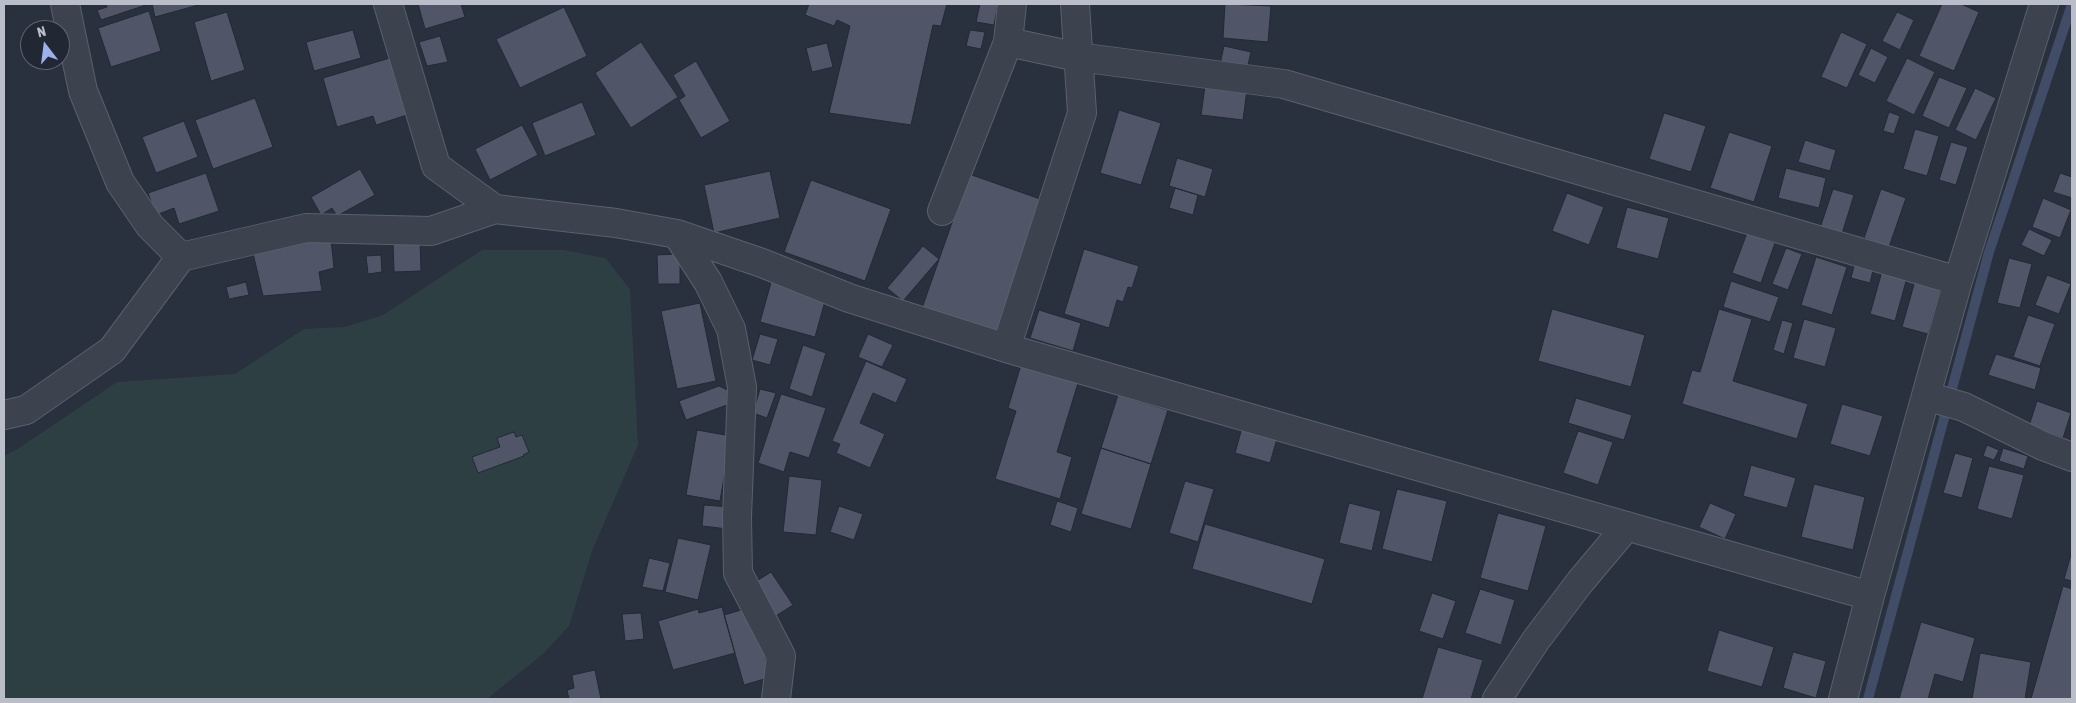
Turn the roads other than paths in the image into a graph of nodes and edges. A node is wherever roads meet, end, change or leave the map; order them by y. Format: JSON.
{"nodes":[{"id":1,"x":65,"y":4,"type":"edge"},
{"id":2,"x":388,"y":4,"type":"edge"},
{"id":3,"x":1012,"y":4,"type":"edge"},
{"id":4,"x":1075,"y":4,"type":"edge"},
{"id":5,"x":2044,"y":4,"type":"edge"},
{"id":6,"x":1008,"y":42,"type":"junction"},
{"id":7,"x":1078,"y":57,"type":"junction"},
{"id":8,"x":495,"y":209,"type":"junction"},
{"id":9,"x":942,"y":210,"type":"dead end"},
{"id":10,"x":677,"y":234,"type":"junction"},
{"id":11,"x":181,"y":257,"type":"junction"},
{"id":12,"x":1958,"y":280,"type":"junction"},
{"id":13,"x":1006,"y":348,"type":"junction"},
{"id":14,"x":1932,"y":398,"type":"junction"},
{"id":15,"x":4,"y":415,"type":"edge"},
{"id":16,"x":2072,"y":457,"type":"edge"},
{"id":17,"x":1627,"y":526,"type":"junction"},
{"id":18,"x":1870,"y":596,"type":"junction"},
{"id":19,"x":776,"y":699,"type":"edge"},
{"id":20,"x":1497,"y":699,"type":"edge"},
{"id":21,"x":1843,"y":699,"type":"edge"}],
"edges":[{"from":1,"to":11,"type":"street"},
{"from":2,"to":8,"type":"street"},
{"from":3,"to":6,"type":"street"},
{"from":4,"to":7,"type":"street"},
{"from":5,"to":12,"type":"street"},
{"from":6,"to":7,"type":"street"},
{"from":6,"to":9,"type":"street"},
{"from":7,"to":12,"type":"street"},
{"from":7,"to":13,"type":"street"},
{"from":8,"to":10,"type":"street"},
{"from":8,"to":11,"type":"street"},
{"from":10,"to":13,"type":"street"},
{"from":10,"to":19,"type":"street"},
{"from":11,"to":15,"type":"street"},
{"from":12,"to":14,"type":"street"},
{"from":13,"to":17,"type":"street"},
{"from":14,"to":16,"type":"street"},
{"from":14,"to":18,"type":"street"},
{"from":17,"to":18,"type":"street"},
{"from":17,"to":20,"type":"street"},
{"from":18,"to":21,"type":"street"}]}
